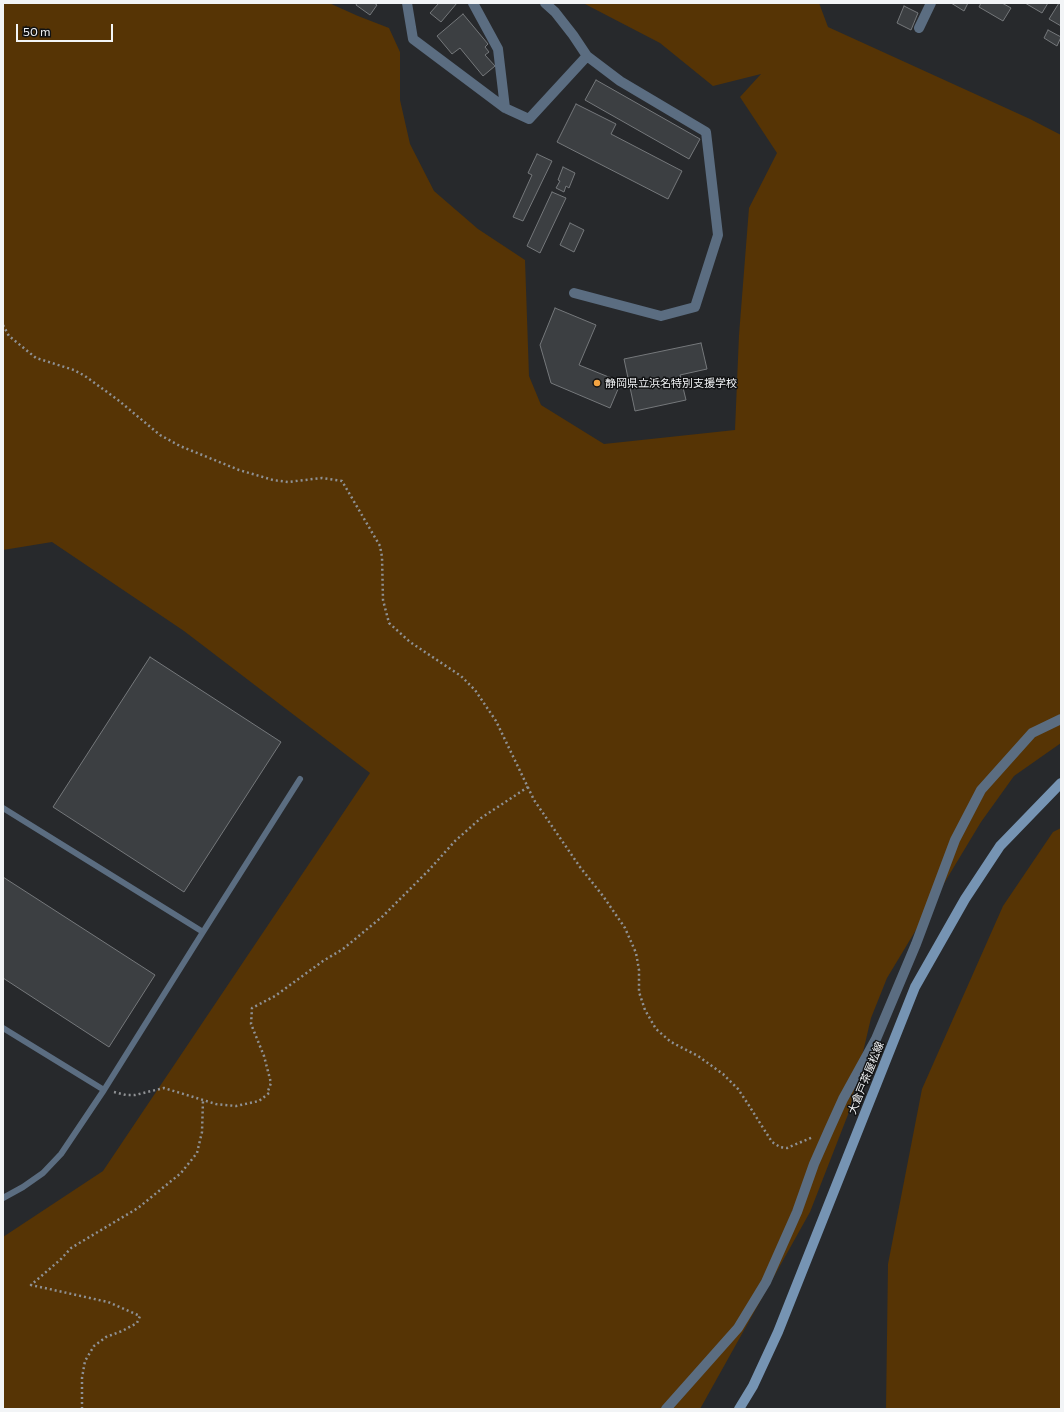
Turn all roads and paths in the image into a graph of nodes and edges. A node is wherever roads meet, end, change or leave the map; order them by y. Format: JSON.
{"nodes":[{"id":1,"x":408,"y":3,"type":"edge"},
{"id":2,"x":473,"y":3,"type":"edge"},
{"id":3,"x":545,"y":3,"type":"edge"},
{"id":4,"x":931,"y":3,"type":"edge"},
{"id":5,"x":919,"y":28,"type":"dead end"},
{"id":6,"x":587,"y":56,"type":"junction"},
{"id":7,"x":504,"y":108,"type":"junction"},
{"id":8,"x":574,"y":293,"type":"dead end"},
{"id":9,"x":3,"y":325,"type":"edge"},
{"id":10,"x":1061,"y":720,"type":"edge"},
{"id":11,"x":300,"y":779,"type":"dead end"},
{"id":12,"x":1061,"y":783,"type":"edge"},
{"id":13,"x":528,"y":787,"type":"junction"},
{"id":14,"x":3,"y":808,"type":"edge"},
{"id":15,"x":203,"y":932,"type":"junction"},
{"id":16,"x":3,"y":1028,"type":"edge"},
{"id":17,"x":104,"y":1090,"type":"junction"},
{"id":18,"x":203,"y":1100,"type":"junction"},
{"id":19,"x":829,"y":1130,"type":"junction"},
{"id":20,"x":3,"y":1198,"type":"edge"},
{"id":21,"x":82,"y":1409,"type":"edge"},
{"id":22,"x":666,"y":1409,"type":"edge"},
{"id":23,"x":739,"y":1409,"type":"edge"}],
"edges":[{"from":1,"to":7,"type":"street"},
{"from":2,"to":7,"type":"street"},
{"from":3,"to":6,"type":"street"},
{"from":4,"to":5,"type":"street"},
{"from":6,"to":7,"type":"street"},
{"from":6,"to":8,"type":"street"},
{"from":9,"to":13,"type":"path"},
{"from":10,"to":19,"type":"street"},
{"from":11,"to":15,"type":"lane"},
{"from":12,"to":23,"type":"street","name":"大倉戸茶屋松線"},
{"from":13,"to":18,"type":"path"},
{"from":13,"to":19,"type":"path"},
{"from":14,"to":15,"type":"lane"},
{"from":15,"to":17,"type":"lane"},
{"from":16,"to":17,"type":"lane"},
{"from":17,"to":18,"type":"path"},
{"from":17,"to":20,"type":"lane"},
{"from":18,"to":21,"type":"path"},
{"from":19,"to":22,"type":"street"}]}
